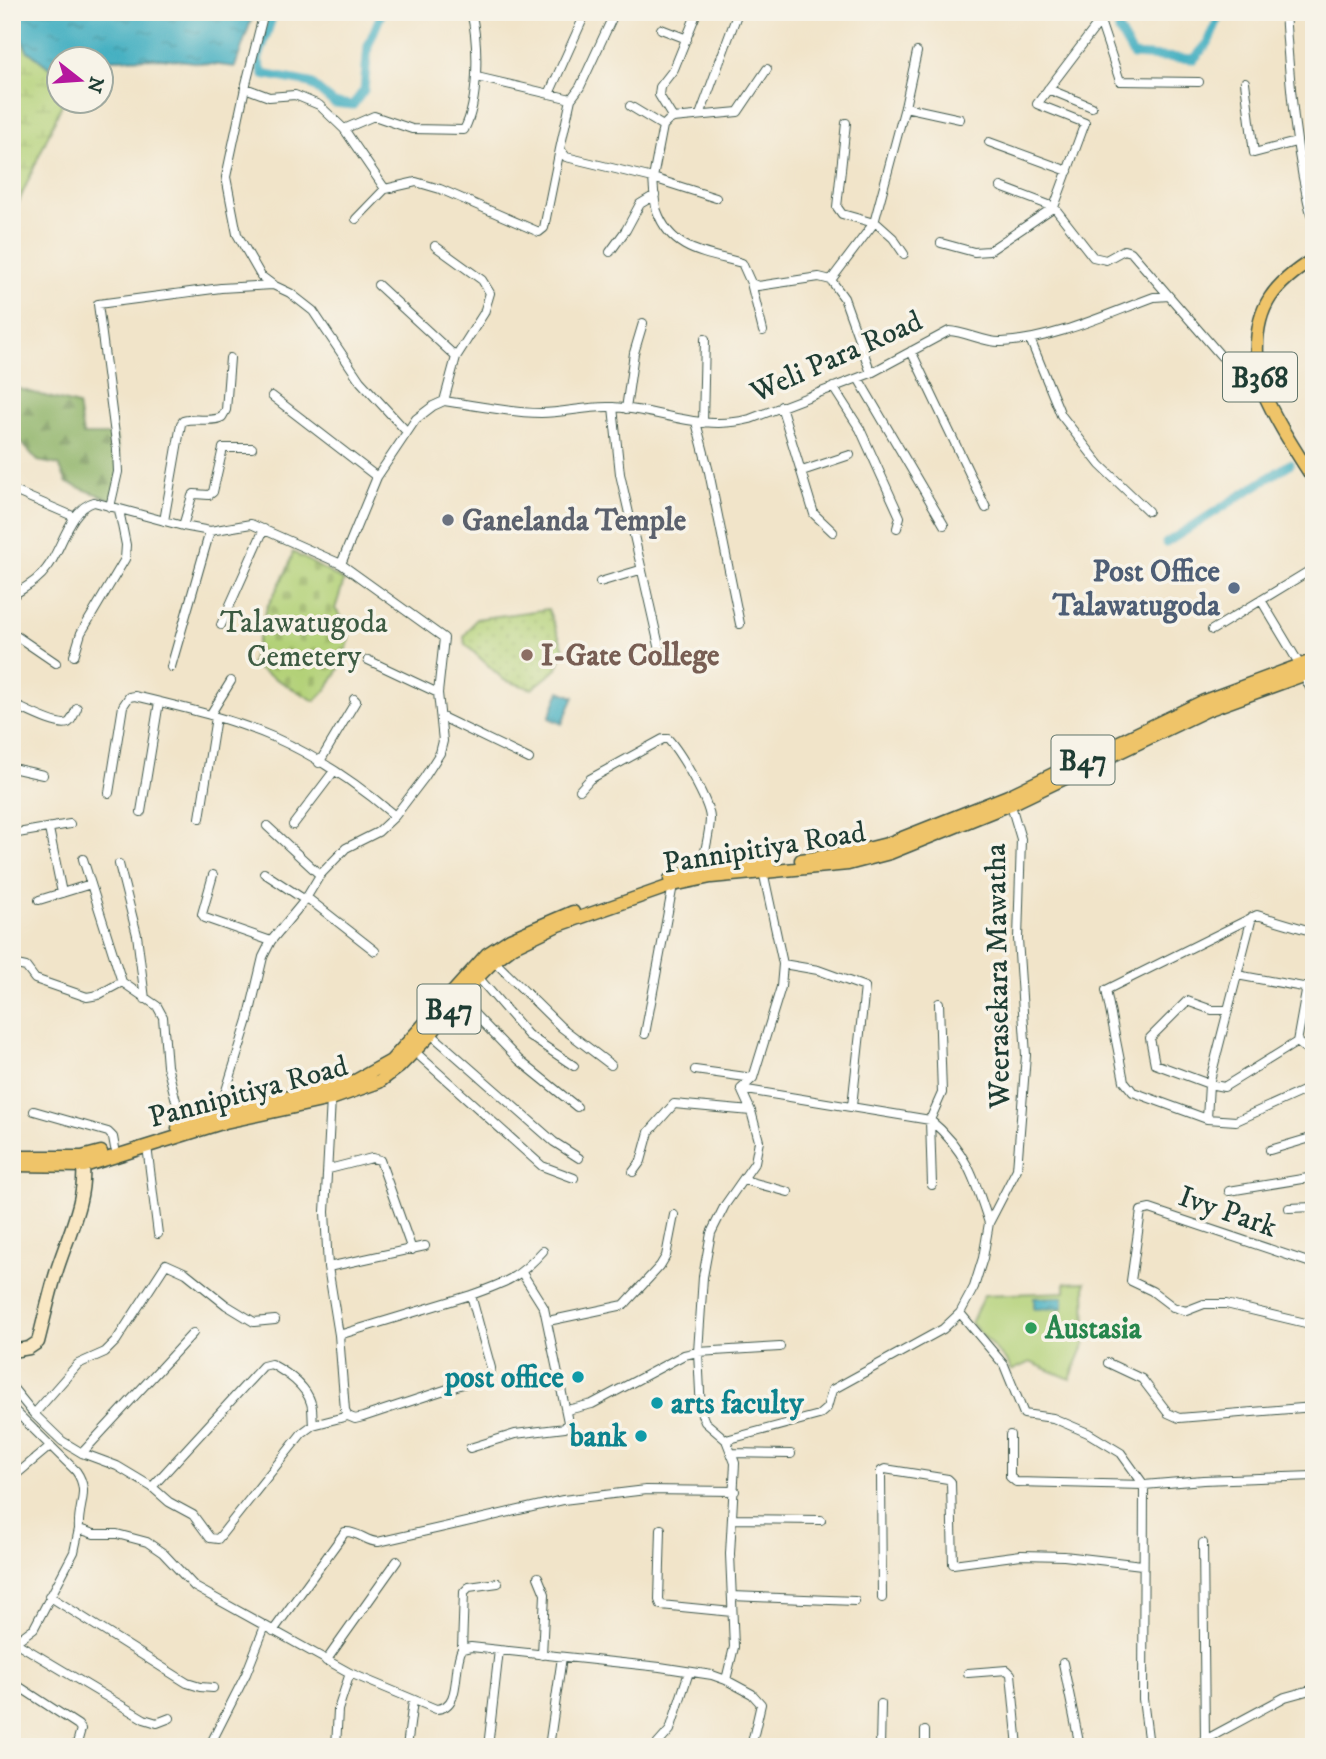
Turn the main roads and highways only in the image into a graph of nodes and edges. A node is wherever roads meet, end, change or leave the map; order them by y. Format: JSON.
{"nodes":[{"id":1,"x":1314,"y":259,"type":"edge"},
{"id":2,"x":1314,"y":480,"type":"edge"},
{"id":3,"x":1314,"y":660,"type":"edge"},
{"id":4,"x":1305,"y":670,"type":"edge"},
{"id":5,"x":1010,"y":800,"type":"junction"},
{"id":6,"x":224,"y":1117,"type":"junction"},
{"id":7,"x":183,"y":1130,"type":"junction"},
{"id":8,"x":12,"y":1157,"type":"edge"},
{"id":9,"x":83,"y":1162,"type":"junction"},
{"id":10,"x":12,"y":1165,"type":"edge"}],
"edges":[{"from":1,"to":2,"type":"main road","number":"B368"},
{"from":3,"to":4,"type":"main road","name":"Pannipitiya Road","number":"B47"},
{"from":4,"to":5,"type":"main road","name":"Pannipitiya Road","number":"B47"},
{"from":5,"to":6,"type":"main road","name":"Pannipitiya Road","number":"B47"},
{"from":5,"to":6,"type":"main road","name":"Pannipitiya Road","number":"B47"},
{"from":6,"to":7,"type":"main road","name":"Pannipitiya Road","number":"B47"},
{"from":7,"to":9,"type":"main road","name":"Pannipitiya Road","number":"B47"},
{"from":7,"to":9,"type":"main road","name":"Pannipitiya Road","number":"B47"},
{"from":8,"to":9,"type":"main road","name":"Pannipitiya Road","number":"B47"},
{"from":9,"to":10,"type":"main road","name":"Pannipitiya Road","number":"B47"}]}
